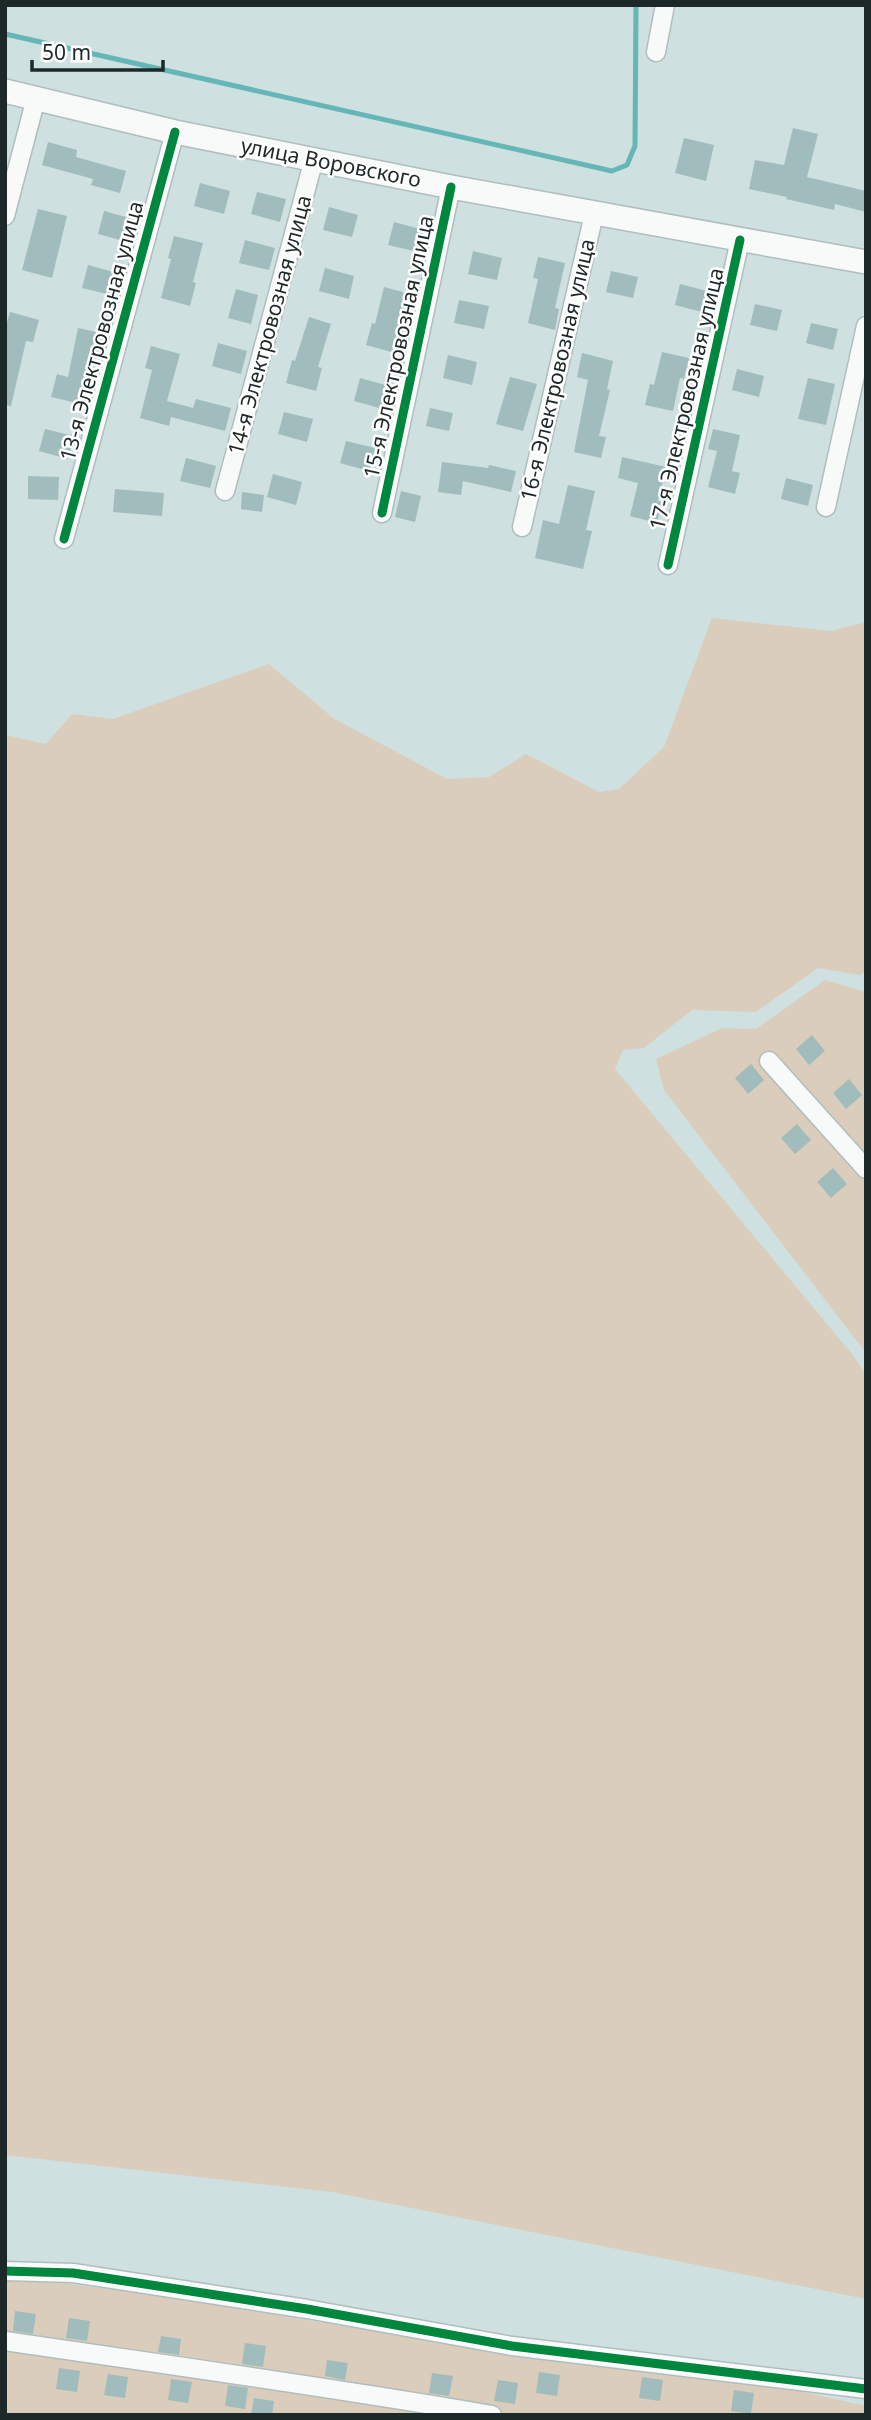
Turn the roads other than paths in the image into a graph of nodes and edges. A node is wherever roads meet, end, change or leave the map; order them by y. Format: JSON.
{"nodes":[{"id":1,"x":665,"y":5,"type":"edge"},
{"id":2,"x":656,"y":52,"type":"dead end"},
{"id":3,"x":5,"y":91,"type":"edge"},
{"id":4,"x":36,"y":98,"type":"junction"},
{"id":5,"x":175,"y":132,"type":"junction"},
{"id":6,"x":314,"y":159,"type":"junction"},
{"id":7,"x":451,"y":187,"type":"junction"},
{"id":8,"x":594,"y":214,"type":"junction"},
{"id":9,"x":5,"y":216,"type":"edge"},
{"id":10,"x":740,"y":240,"type":"junction"},
{"id":11,"x":866,"y":262,"type":"edge"},
{"id":12,"x":866,"y":326,"type":"edge"},
{"id":13,"x":226,"y":491,"type":"dead end"},
{"id":14,"x":827,"y":507,"type":"dead end"},
{"id":15,"x":382,"y":513,"type":"dead end"},
{"id":16,"x":522,"y":527,"type":"dead end"},
{"id":17,"x":64,"y":539,"type":"dead end"},
{"id":18,"x":668,"y":565,"type":"dead end"},
{"id":19,"x":769,"y":1061,"type":"dead end"},
{"id":20,"x":866,"y":1169,"type":"edge"},
{"id":21,"x":5,"y":2271,"type":"edge"},
{"id":22,"x":5,"y":2341,"type":"edge"},
{"id":23,"x":866,"y":2389,"type":"edge"},
{"id":24,"x":492,"y":2415,"type":"edge"}],
"edges":[{"from":1,"to":2,"type":"street"},
{"from":3,"to":4,"type":"main road","name":"улица Воровского"},
{"from":4,"to":5,"type":"main road","name":"улица Воровского"},
{"from":4,"to":9,"type":"street"},
{"from":5,"to":6,"type":"main road","name":"улица Воровского"},
{"from":5,"to":17,"type":"street","name":"13-я Электровозная улица"},
{"from":6,"to":7,"type":"main road","name":"улица Воровского"},
{"from":6,"to":13,"type":"street","name":"14-я Электровозная улица"},
{"from":7,"to":8,"type":"main road","name":"улица Воровского"},
{"from":7,"to":15,"type":"street","name":"15-я Электровозная улица"},
{"from":8,"to":10,"type":"main road","name":"улица Воровского"},
{"from":8,"to":16,"type":"street","name":"16-я Электровозная улица"},
{"from":10,"to":11,"type":"main road","name":"улица Воровского"},
{"from":10,"to":18,"type":"street","name":"17-я Электровозная улица"},
{"from":12,"to":14,"type":"street"},
{"from":19,"to":20,"type":"street"},
{"from":21,"to":23,"type":"street"},
{"from":22,"to":24,"type":"street"}]}
